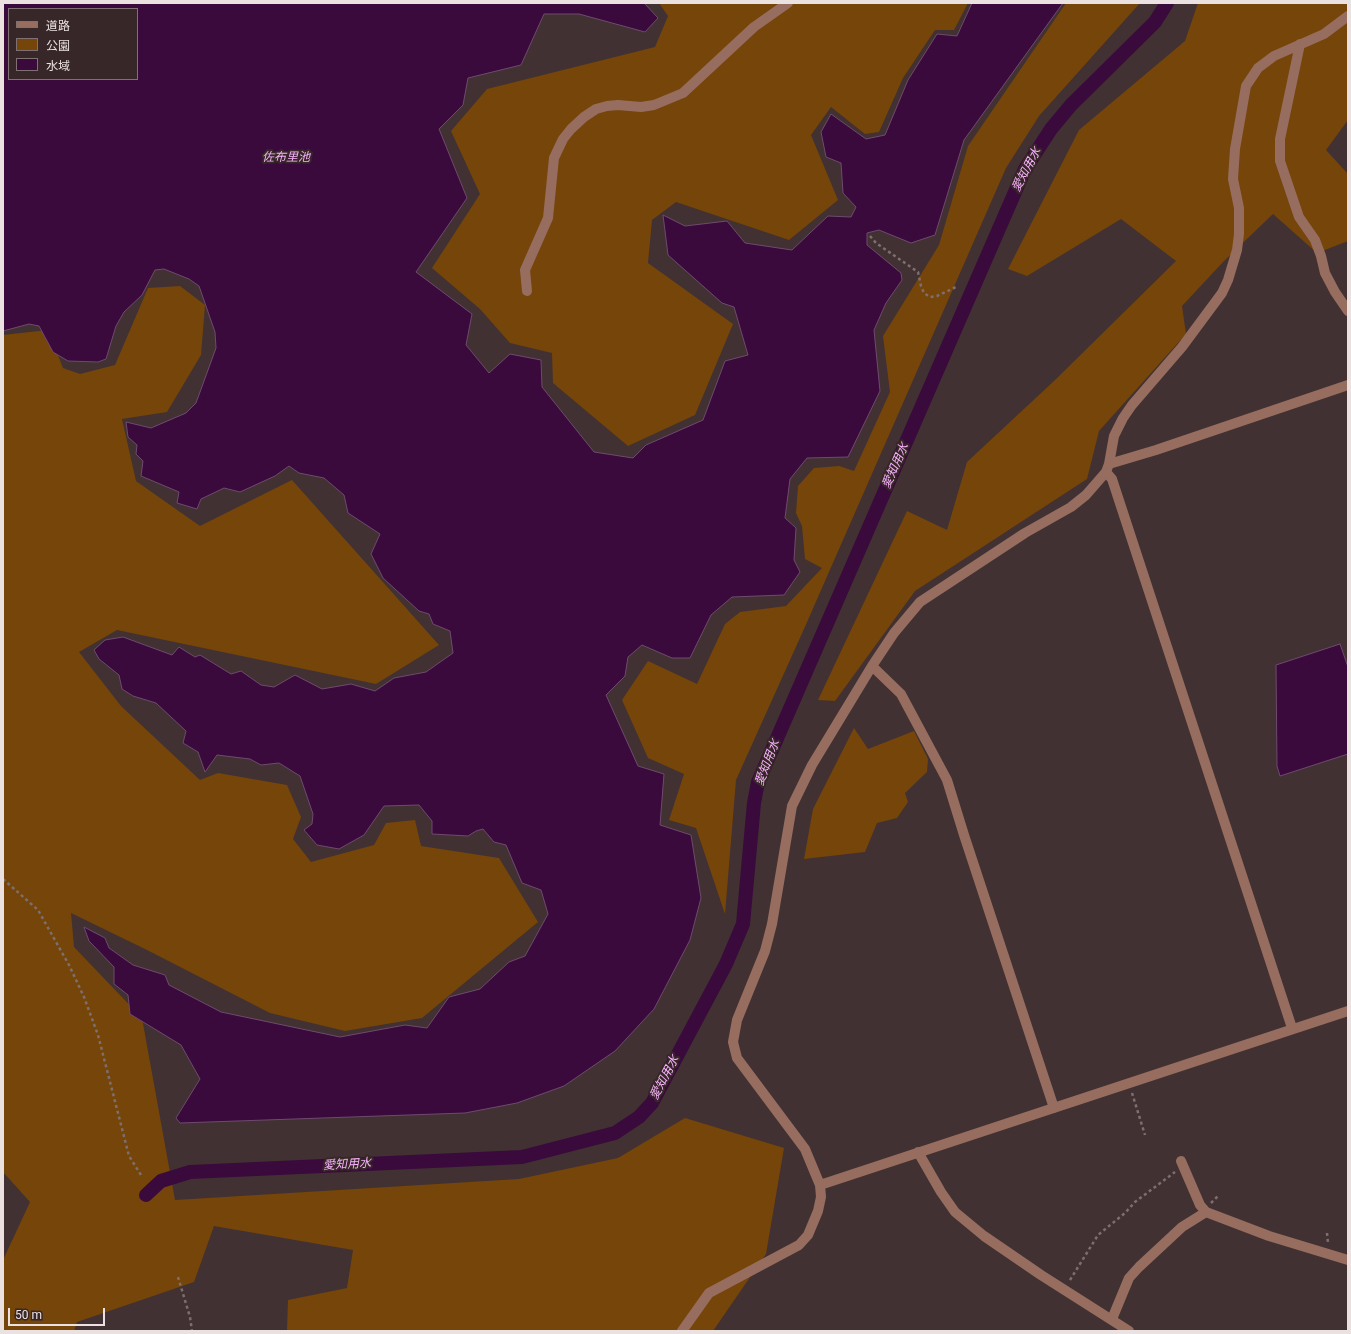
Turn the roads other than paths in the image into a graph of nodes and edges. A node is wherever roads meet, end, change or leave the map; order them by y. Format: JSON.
{"nodes":[{"id":1,"x":788,"y":3,"type":"edge"},
{"id":2,"x":1348,"y":16,"type":"edge"},
{"id":3,"x":1300,"y":44,"type":"junction"},
{"id":4,"x":527,"y":291,"type":"dead end"},
{"id":5,"x":1348,"y":311,"type":"edge"},
{"id":6,"x":1348,"y":386,"type":"edge"},
{"id":7,"x":1108,"y":468,"type":"junction"},
{"id":8,"x":872,"y":666,"type":"junction"},
{"id":9,"x":1348,"y":1011,"type":"edge"},
{"id":10,"x":1292,"y":1028,"type":"junction"},
{"id":11,"x":1054,"y":1108,"type":"junction"},
{"id":12,"x":918,"y":1152,"type":"junction"},
{"id":13,"x":1182,"y":1164,"type":"road end"},
{"id":14,"x":820,"y":1185,"type":"junction"},
{"id":15,"x":1206,"y":1212,"type":"junction"},
{"id":16,"x":1348,"y":1260,"type":"edge"},
{"id":17,"x":1112,"y":1319,"type":"junction"},
{"id":18,"x":682,"y":1331,"type":"edge"},
{"id":19,"x":1129,"y":1331,"type":"edge"}],
"edges":[{"from":1,"to":4,"type":"street"},
{"from":2,"to":3,"type":"street"},
{"from":3,"to":5,"type":"street"},
{"from":3,"to":7,"type":"street"},
{"from":6,"to":7,"type":"street"},
{"from":7,"to":8,"type":"street"},
{"from":7,"to":10,"type":"street"},
{"from":8,"to":11,"type":"street"},
{"from":8,"to":14,"type":"street"},
{"from":9,"to":10,"type":"street"},
{"from":10,"to":11,"type":"street"},
{"from":11,"to":12,"type":"street"},
{"from":12,"to":14,"type":"street"},
{"from":12,"to":17,"type":"street"},
{"from":13,"to":15,"type":"street"},
{"from":14,"to":18,"type":"street"},
{"from":15,"to":16,"type":"street"},
{"from":15,"to":17,"type":"street"},
{"from":17,"to":19,"type":"street"}]}
